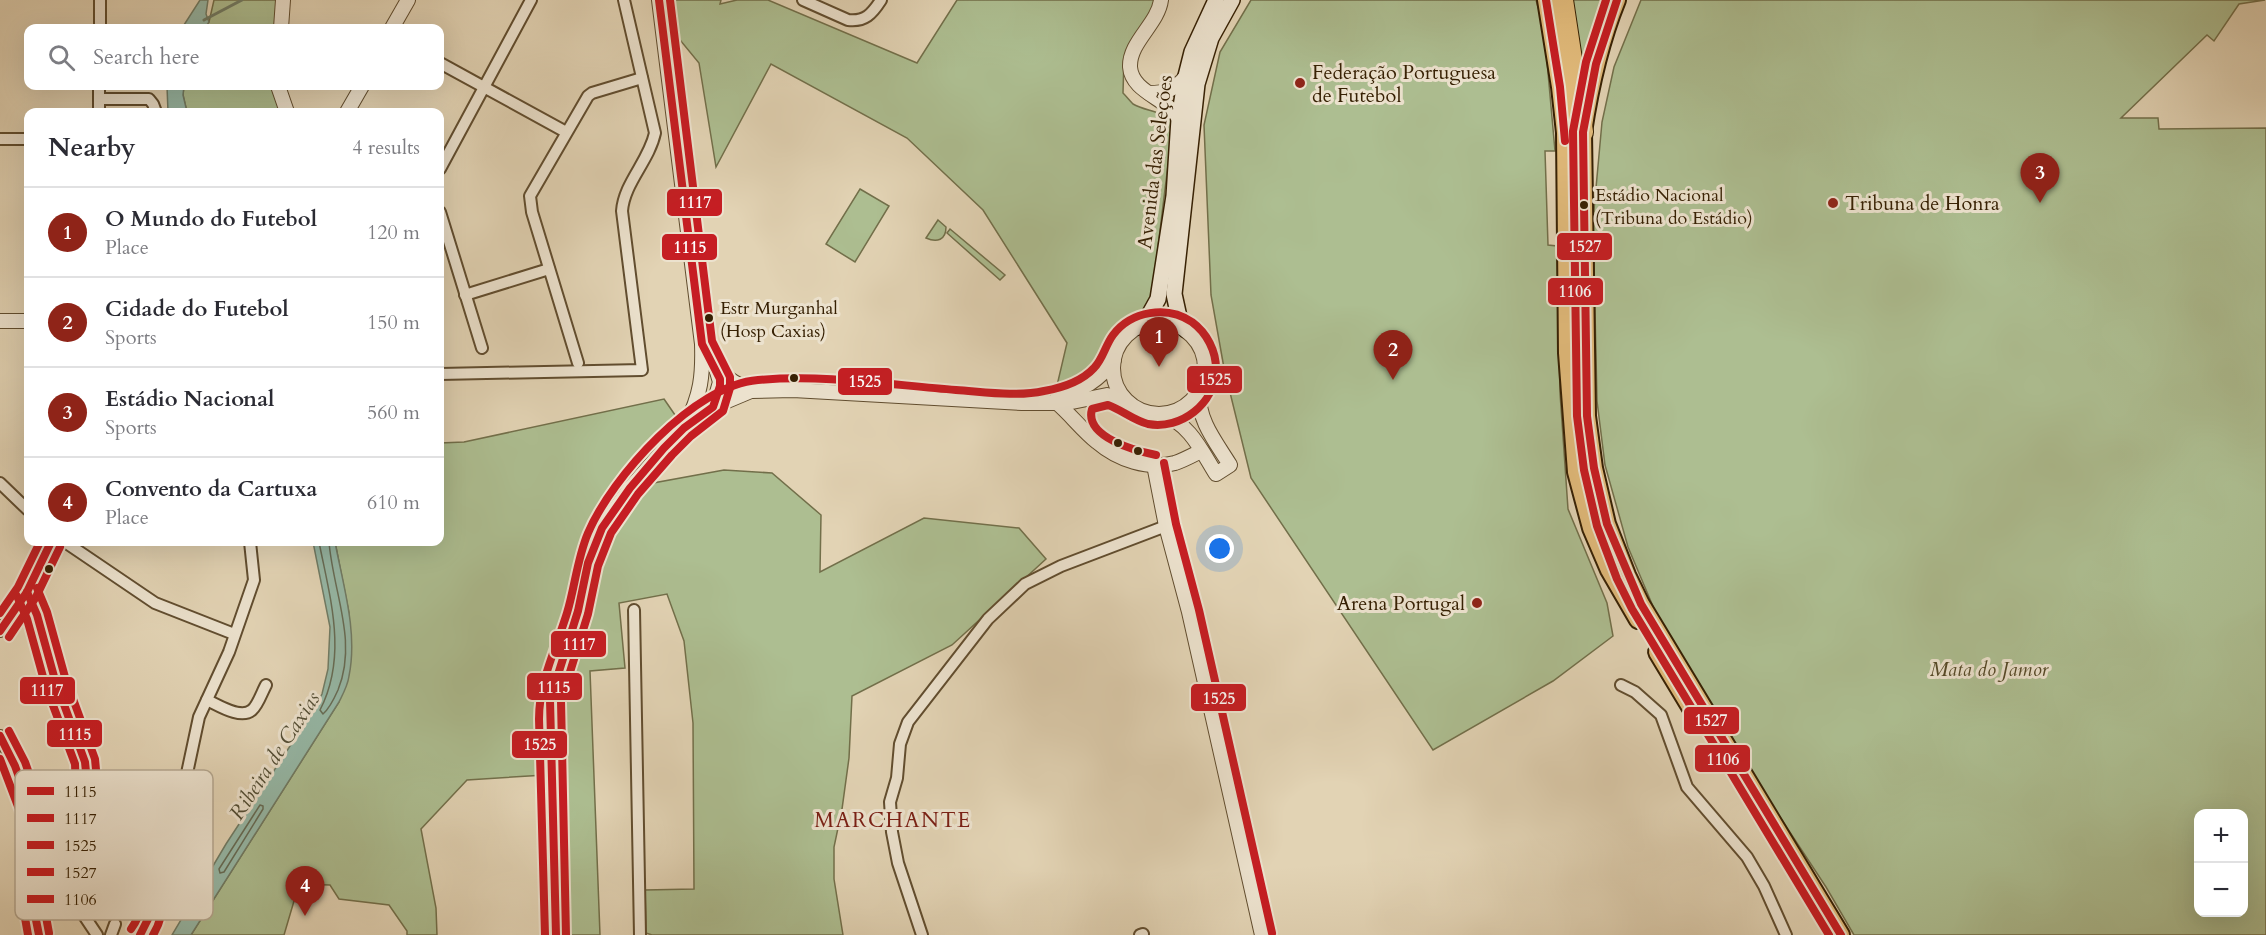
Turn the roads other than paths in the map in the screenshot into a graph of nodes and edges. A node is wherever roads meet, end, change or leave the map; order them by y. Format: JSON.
{"nodes":[{"id":1,"x":100,"y":0,"type":"edge"},
{"id":2,"x":283,"y":0,"type":"edge"},
{"id":3,"x":408,"y":0,"type":"edge"},
{"id":4,"x":531,"y":0,"type":"edge"},
{"id":5,"x":624,"y":0,"type":"edge"},
{"id":6,"x":659,"y":0,"type":"edge"},
{"id":7,"x":881,"y":0,"type":"edge"},
{"id":8,"x":1161,"y":0,"type":"edge"},
{"id":9,"x":1216,"y":0,"type":"edge"},
{"id":10,"x":1232,"y":0,"type":"edge"},
{"id":11,"x":1546,"y":0,"type":"edge"},
{"id":12,"x":1563,"y":0,"type":"edge"},
{"id":13,"x":1617,"y":0,"type":"edge"},
{"id":14,"x":806,"y":1,"type":"edge"},
{"id":15,"x":100,"y":24,"type":"edge"},
{"id":16,"x":281,"y":24,"type":"edge"},
{"id":17,"x":394,"y":24,"type":"edge"},
{"id":18,"x":444,"y":65,"type":"edge"},
{"id":19,"x":1186,"y":76,"type":"junction"},
{"id":20,"x":642,"y":78,"type":"junction"},
{"id":21,"x":484,"y":87,"type":"junction"},
{"id":22,"x":99,"y":90,"type":"edge"},
{"id":23,"x":279,"y":90,"type":"edge"},
{"id":24,"x":360,"y":90,"type":"edge"},
{"id":25,"x":1149,"y":93,"type":"junction"},
{"id":26,"x":99,"y":99,"type":"junction"},
{"id":27,"x":99,"y":108,"type":"edge"},
{"id":28,"x":154,"y":108,"type":"edge"},
{"id":29,"x":286,"y":108,"type":"edge"},
{"id":30,"x":349,"y":108,"type":"edge"},
{"id":31,"x":1179,"y":119,"type":"junction"},
{"id":32,"x":566,"y":132,"type":"junction"},
{"id":33,"x":1582,"y":132,"type":"junction"},
{"id":34,"x":24,"y":139,"type":"edge"},
{"id":35,"x":0,"y":140,"type":"edge"},
{"id":36,"x":444,"y":162,"type":"edge"},
{"id":37,"x":444,"y":225,"type":"edge"},
{"id":38,"x":549,"y":269,"type":"junction"},
{"id":39,"x":465,"y":294,"type":"junction"},
{"id":40,"x":0,"y":321,"type":"edge"},
{"id":41,"x":24,"y":321,"type":"edge"},
{"id":42,"x":1138,"y":327,"type":"junction"},
{"id":43,"x":1186,"y":330,"type":"junction"},
{"id":44,"x":702,"y":344,"type":"junction"},
{"id":45,"x":482,"y":348,"type":"dead end"},
{"id":46,"x":1114,"y":360,"type":"junction"},
{"id":47,"x":578,"y":363,"type":"dead end"},
{"id":48,"x":716,"y":368,"type":"junction"},
{"id":49,"x":444,"y":374,"type":"edge"},
{"id":50,"x":703,"y":374,"type":"junction"},
{"id":51,"x":752,"y":391,"type":"junction"},
{"id":52,"x":1199,"y":393,"type":"junction"},
{"id":53,"x":1088,"y":399,"type":"junction"},
{"id":54,"x":1124,"y":399,"type":"junction"},
{"id":55,"x":1050,"y":403,"type":"junction"},
{"id":56,"x":713,"y":407,"type":"junction"},
{"id":57,"x":1162,"y":414,"type":"junction"},
{"id":58,"x":684,"y":428,"type":"junction"},
{"id":59,"x":1083,"y":428,"type":"junction"},
{"id":60,"x":1201,"y":450,"type":"junction"},
{"id":61,"x":1154,"y":465,"type":"junction"},
{"id":62,"x":1,"y":487,"type":"edge"},
{"id":63,"x":24,"y":507,"type":"edge"},
{"id":64,"x":1166,"y":526,"type":"junction"},
{"id":65,"x":49,"y":546,"type":"edge"},
{"id":66,"x":71,"y":546,"type":"edge"},
{"id":67,"x":250,"y":546,"type":"edge"},
{"id":68,"x":27,"y":592,"type":"junction"},
{"id":69,"x":634,"y":610,"type":"dead end"},
{"id":70,"x":0,"y":632,"type":"edge"},
{"id":71,"x":234,"y":634,"type":"junction"},
{"id":72,"x":266,"y":685,"type":"dead end"},
{"id":73,"x":1621,"y":685,"type":"dead end"},
{"id":74,"x":207,"y":700,"type":"junction"},
{"id":75,"x":0,"y":736,"type":"edge"},
{"id":76,"x":16,"y":770,"type":"edge"},
{"id":77,"x":85,"y":770,"type":"edge"},
{"id":78,"x":188,"y":770,"type":"edge"},
{"id":79,"x":36,"y":920,"type":"edge"},
{"id":80,"x":87,"y":920,"type":"edge"},
{"id":81,"x":148,"y":929,"type":"edge"},
{"id":82,"x":39,"y":935,"type":"edge"},
{"id":83,"x":97,"y":935,"type":"edge"},
{"id":84,"x":140,"y":935,"type":"edge"},
{"id":85,"x":556,"y":935,"type":"edge"},
{"id":86,"x":640,"y":935,"type":"edge"},
{"id":87,"x":922,"y":935,"type":"edge"},
{"id":88,"x":1262,"y":935,"type":"edge"},
{"id":89,"x":1786,"y":935,"type":"edge"},
{"id":90,"x":1827,"y":935,"type":"edge"},
{"id":91,"x":1841,"y":935,"type":"edge"}],
"edges":[{"from":1,"to":15,"type":"street"},
{"from":2,"to":16,"type":"street"},
{"from":3,"to":17,"type":"street"},
{"from":4,"to":21,"type":"street"},
{"from":5,"to":20,"type":"street"},
{"from":6,"to":44,"type":"street"},
{"from":7,"to":14,"type":"street"},
{"from":8,"to":25,"type":"street"},
{"from":9,"to":19,"type":"main road","name":"Avenida das Seleções"},
{"from":10,"to":43,"type":"main road","name":"Avenida das Seleções"},
{"from":11,"to":90,"type":"main road"},
{"from":12,"to":33,"type":"highway"},
{"from":13,"to":33,"type":"main road"},
{"from":18,"to":21,"type":"street"},
{"from":19,"to":25,"type":"street"},
{"from":19,"to":31,"type":"main road","name":"Avenida das Seleções"},
{"from":20,"to":32,"type":"street"},
{"from":20,"to":49,"type":"street"},
{"from":21,"to":32,"type":"street"},
{"from":21,"to":36,"type":"street"},
{"from":22,"to":26,"type":"street"},
{"from":23,"to":29,"type":"street"},
{"from":24,"to":30,"type":"street"},
{"from":25,"to":31,"type":"street"},
{"from":26,"to":27,"type":"street"},
{"from":26,"to":28,"type":"street"},
{"from":31,"to":42,"type":"main road","name":"Avenida das Seleções"},
{"from":32,"to":38,"type":"street"},
{"from":33,"to":91,"type":"main road"},
{"from":34,"to":35,"type":"street"},
{"from":37,"to":39,"type":"street"},
{"from":38,"to":39,"type":"street"},
{"from":38,"to":47,"type":"street"},
{"from":39,"to":45,"type":"street"},
{"from":40,"to":41,"type":"street"},
{"from":42,"to":43,"type":"street"},
{"from":42,"to":46,"type":"street"},
{"from":43,"to":52,"type":"street"},
{"from":44,"to":48,"type":"street"},
{"from":44,"to":50,"type":"street"},
{"from":46,"to":54,"type":"street"},
{"from":46,"to":55,"type":"street"},
{"from":48,"to":51,"type":"street"},
{"from":48,"to":56,"type":"street"},
{"from":50,"to":56,"type":"street"},
{"from":50,"to":58,"type":"street"},
{"from":51,"to":55,"type":"street"},
{"from":51,"to":56,"type":"street"},
{"from":52,"to":57,"type":"street"},
{"from":52,"to":60,"type":"street"},
{"from":53,"to":54,"type":"street"},
{"from":53,"to":55,"type":"street"},
{"from":53,"to":59,"type":"street"},
{"from":54,"to":57,"type":"street"},
{"from":55,"to":59,"type":"street"},
{"from":56,"to":58,"type":"street"},
{"from":57,"to":60,"type":"street"},
{"from":58,"to":85,"type":"street"},
{"from":59,"to":61,"type":"street"},
{"from":60,"to":61,"type":"street"},
{"from":61,"to":64,"type":"street"},
{"from":62,"to":63,"type":"street"},
{"from":64,"to":87,"type":"street"},
{"from":64,"to":88,"type":"street"},
{"from":65,"to":68,"type":"street"},
{"from":66,"to":71,"type":"street"},
{"from":67,"to":71,"type":"street"},
{"from":68,"to":70,"type":"street"},
{"from":68,"to":77,"type":"street"},
{"from":69,"to":86,"type":"street"},
{"from":71,"to":74,"type":"street"},
{"from":72,"to":74,"type":"street"},
{"from":73,"to":89,"type":"street"},
{"from":74,"to":78,"type":"street"},
{"from":75,"to":76,"type":"street"},
{"from":79,"to":82,"type":"street"},
{"from":80,"to":83,"type":"street"},
{"from":81,"to":84,"type":"street"}]}
